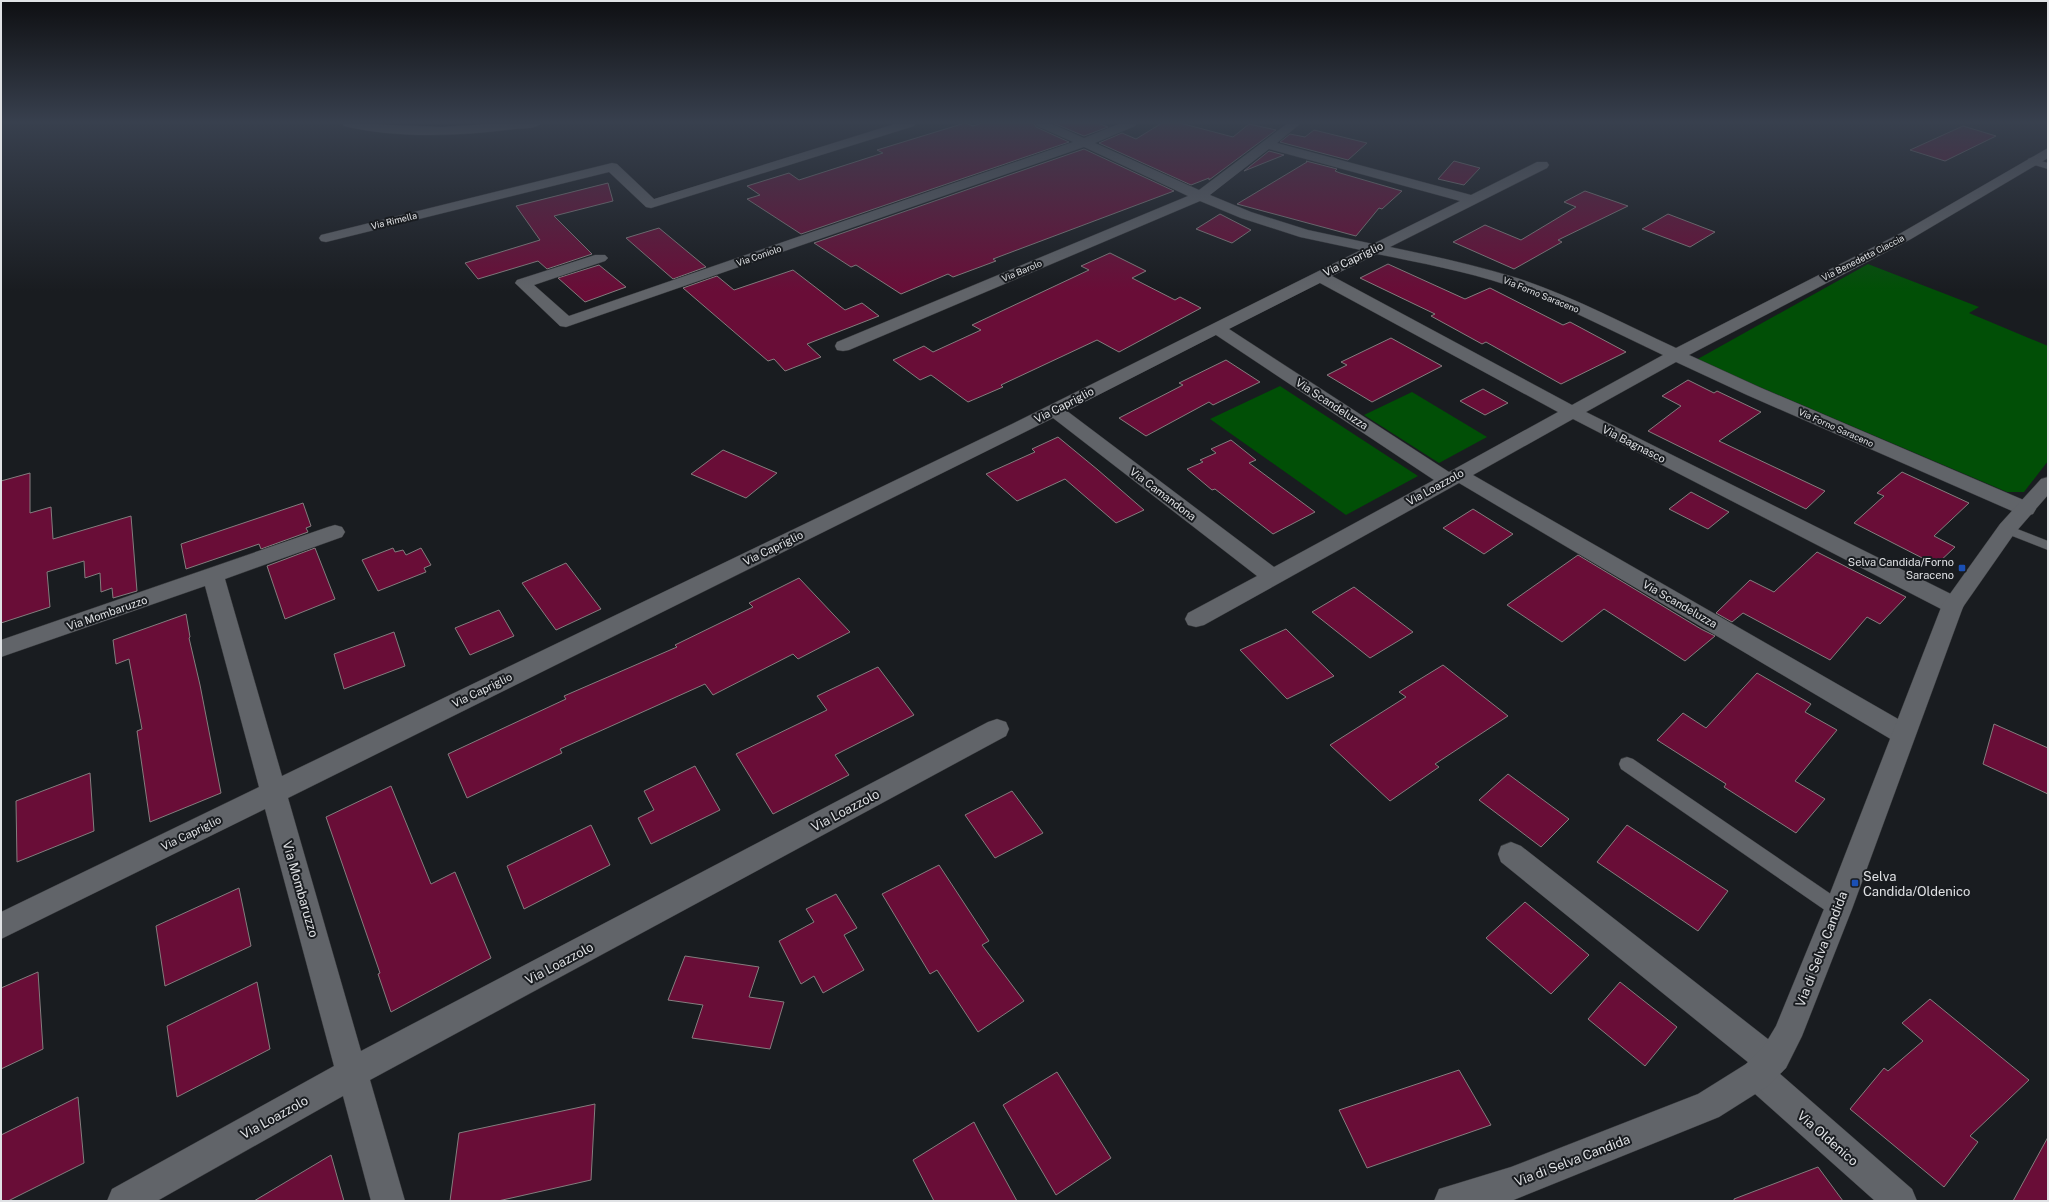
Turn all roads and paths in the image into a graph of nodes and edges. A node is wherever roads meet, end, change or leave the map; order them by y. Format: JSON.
{"nodes":[{"id":1,"x":563,"y":179,"type":"edge"},
{"id":2,"x":625,"y":179,"type":"edge"},
{"id":3,"x":731,"y":179,"type":"edge"},
{"id":4,"x":980,"y":179,"type":"edge"},
{"id":5,"x":1163,"y":179,"type":"edge"},
{"id":6,"x":1221,"y":179,"type":"edge"},
{"id":7,"x":1396,"y":179,"type":"edge"},
{"id":8,"x":1514,"y":179,"type":"edge"},
{"id":9,"x":2001,"y":179,"type":"edge"},
{"id":10,"x":1200,"y":196,"type":"junction"},
{"id":11,"x":1473,"y":200,"type":"junction"},
{"id":12,"x":326,"y":238,"type":"dead end"},
{"id":13,"x":1375,"y":249,"type":"junction"},
{"id":14,"x":600,"y":258,"type":"dead end"},
{"id":15,"x":1320,"y":276,"type":"junction"},
{"id":16,"x":1216,"y":328,"type":"junction"},
{"id":17,"x":843,"y":346,"type":"dead end"},
{"id":18,"x":1674,"y":356,"type":"junction"},
{"id":19,"x":1054,"y":410,"type":"junction"},
{"id":20,"x":1572,"y":412,"type":"junction"},
{"id":21,"x":1453,"y":477,"type":"junction"},
{"id":22,"x":2048,"y":483,"type":"edge"},
{"id":23,"x":2026,"y":509,"type":"junction"},
{"id":24,"x":2007,"y":529,"type":"junction"},
{"id":25,"x":335,"y":532,"type":"dead end"},
{"id":26,"x":2048,"y":546,"type":"edge"},
{"id":27,"x":213,"y":576,"type":"junction"},
{"id":28,"x":1273,"y":577,"type":"junction"},
{"id":29,"x":1953,"y":605,"type":"junction"},
{"id":30,"x":1196,"y":620,"type":"dead end"},
{"id":31,"x":1,"y":649,"type":"edge"},
{"id":32,"x":997,"y":729,"type":"dead end"},
{"id":33,"x":1903,"y":734,"type":"junction"},
{"id":34,"x":1627,"y":764,"type":"dead end"},
{"id":35,"x":274,"y":792,"type":"junction"},
{"id":36,"x":1511,"y":854,"type":"dead end"},
{"id":37,"x":1838,"y":909,"type":"junction"},
{"id":38,"x":1,"y":926,"type":"edge"},
{"id":39,"x":1764,"y":1068,"type":"junction"},
{"id":40,"x":352,"y":1073,"type":"junction"},
{"id":41,"x":124,"y":1201,"type":"edge"},
{"id":42,"x":388,"y":1201,"type":"edge"},
{"id":43,"x":1451,"y":1201,"type":"edge"},
{"id":44,"x":1900,"y":1201,"type":"edge"}],
"edges":[{"from":1,"to":12,"type":"street","name":"Via Rimella"},
{"from":2,"to":3,"type":"street","name":"Via Rimella"},
{"from":4,"to":14,"type":"street","name":"Via Coniolo"},
{"from":5,"to":10,"type":"street","name":"Via Forno Saraceno"},
{"from":6,"to":10,"type":"street","name":"Via Barolo"},
{"from":7,"to":11,"type":"street"},
{"from":8,"to":11,"type":"street","name":"Via Capriglio"},
{"from":9,"to":18,"type":"street","name":"Via Benedetta Ciaccia"},
{"from":10,"to":13,"type":"street","name":"Via Forno Saraceno"},
{"from":10,"to":17,"type":"street","name":"Via Barolo"},
{"from":11,"to":13,"type":"street","name":"Via Capriglio"},
{"from":13,"to":15,"type":"street","name":"Via Capriglio"},
{"from":13,"to":18,"type":"street","name":"Via Forno Saraceno"},
{"from":15,"to":16,"type":"street","name":"Via Capriglio"},
{"from":15,"to":20,"type":"street","name":"Via Bagnasco"},
{"from":16,"to":19,"type":"street","name":"Via Capriglio"},
{"from":16,"to":21,"type":"street","name":"Via Scandeluzza"},
{"from":18,"to":20,"type":"street","name":"Via Loazzolo"},
{"from":18,"to":23,"type":"street","name":"Via Forno Saraceno"},
{"from":19,"to":28,"type":"street","name":"Via Camandona"},
{"from":19,"to":35,"type":"street","name":"Via Capriglio"},
{"from":20,"to":21,"type":"street","name":"Via Loazzolo"},
{"from":20,"to":29,"type":"street","name":"Via Bagnasco"},
{"from":21,"to":28,"type":"street","name":"Via Loazzolo"},
{"from":21,"to":33,"type":"street","name":"Via Scandeluzza"},
{"from":22,"to":23,"type":"street","name":"Via di Selva Candida"},
{"from":23,"to":24,"type":"street","name":"Via di Selva Candida"},
{"from":24,"to":26,"type":"lane"},
{"from":24,"to":29,"type":"street","name":"Via di Selva Candida"},
{"from":25,"to":27,"type":"street","name":"Via Mombaruzzo"},
{"from":27,"to":31,"type":"street","name":"Via Mombaruzzo"},
{"from":27,"to":35,"type":"street","name":"Via Mombaruzzo"},
{"from":28,"to":30,"type":"street","name":"Via Loazzolo"},
{"from":29,"to":33,"type":"street","name":"Via di Selva Candida"},
{"from":32,"to":40,"type":"street","name":"Via Loazzolo"},
{"from":33,"to":37,"type":"street","name":"Via di Selva Candida"},
{"from":34,"to":37,"type":"lane"},
{"from":35,"to":38,"type":"street","name":"Via Capriglio"},
{"from":35,"to":40,"type":"street","name":"Via Mombaruzzo"},
{"from":36,"to":39,"type":"street","name":"Via Oldenico"},
{"from":37,"to":39,"type":"street","name":"Via di Selva Candida"},
{"from":39,"to":43,"type":"street","name":"Via di Selva Candida"},
{"from":39,"to":44,"type":"street","name":"Via Oldenico"},
{"from":40,"to":41,"type":"street","name":"Via Loazzolo"},
{"from":40,"to":42,"type":"street","name":"Via Mombaruzzo"}]}
